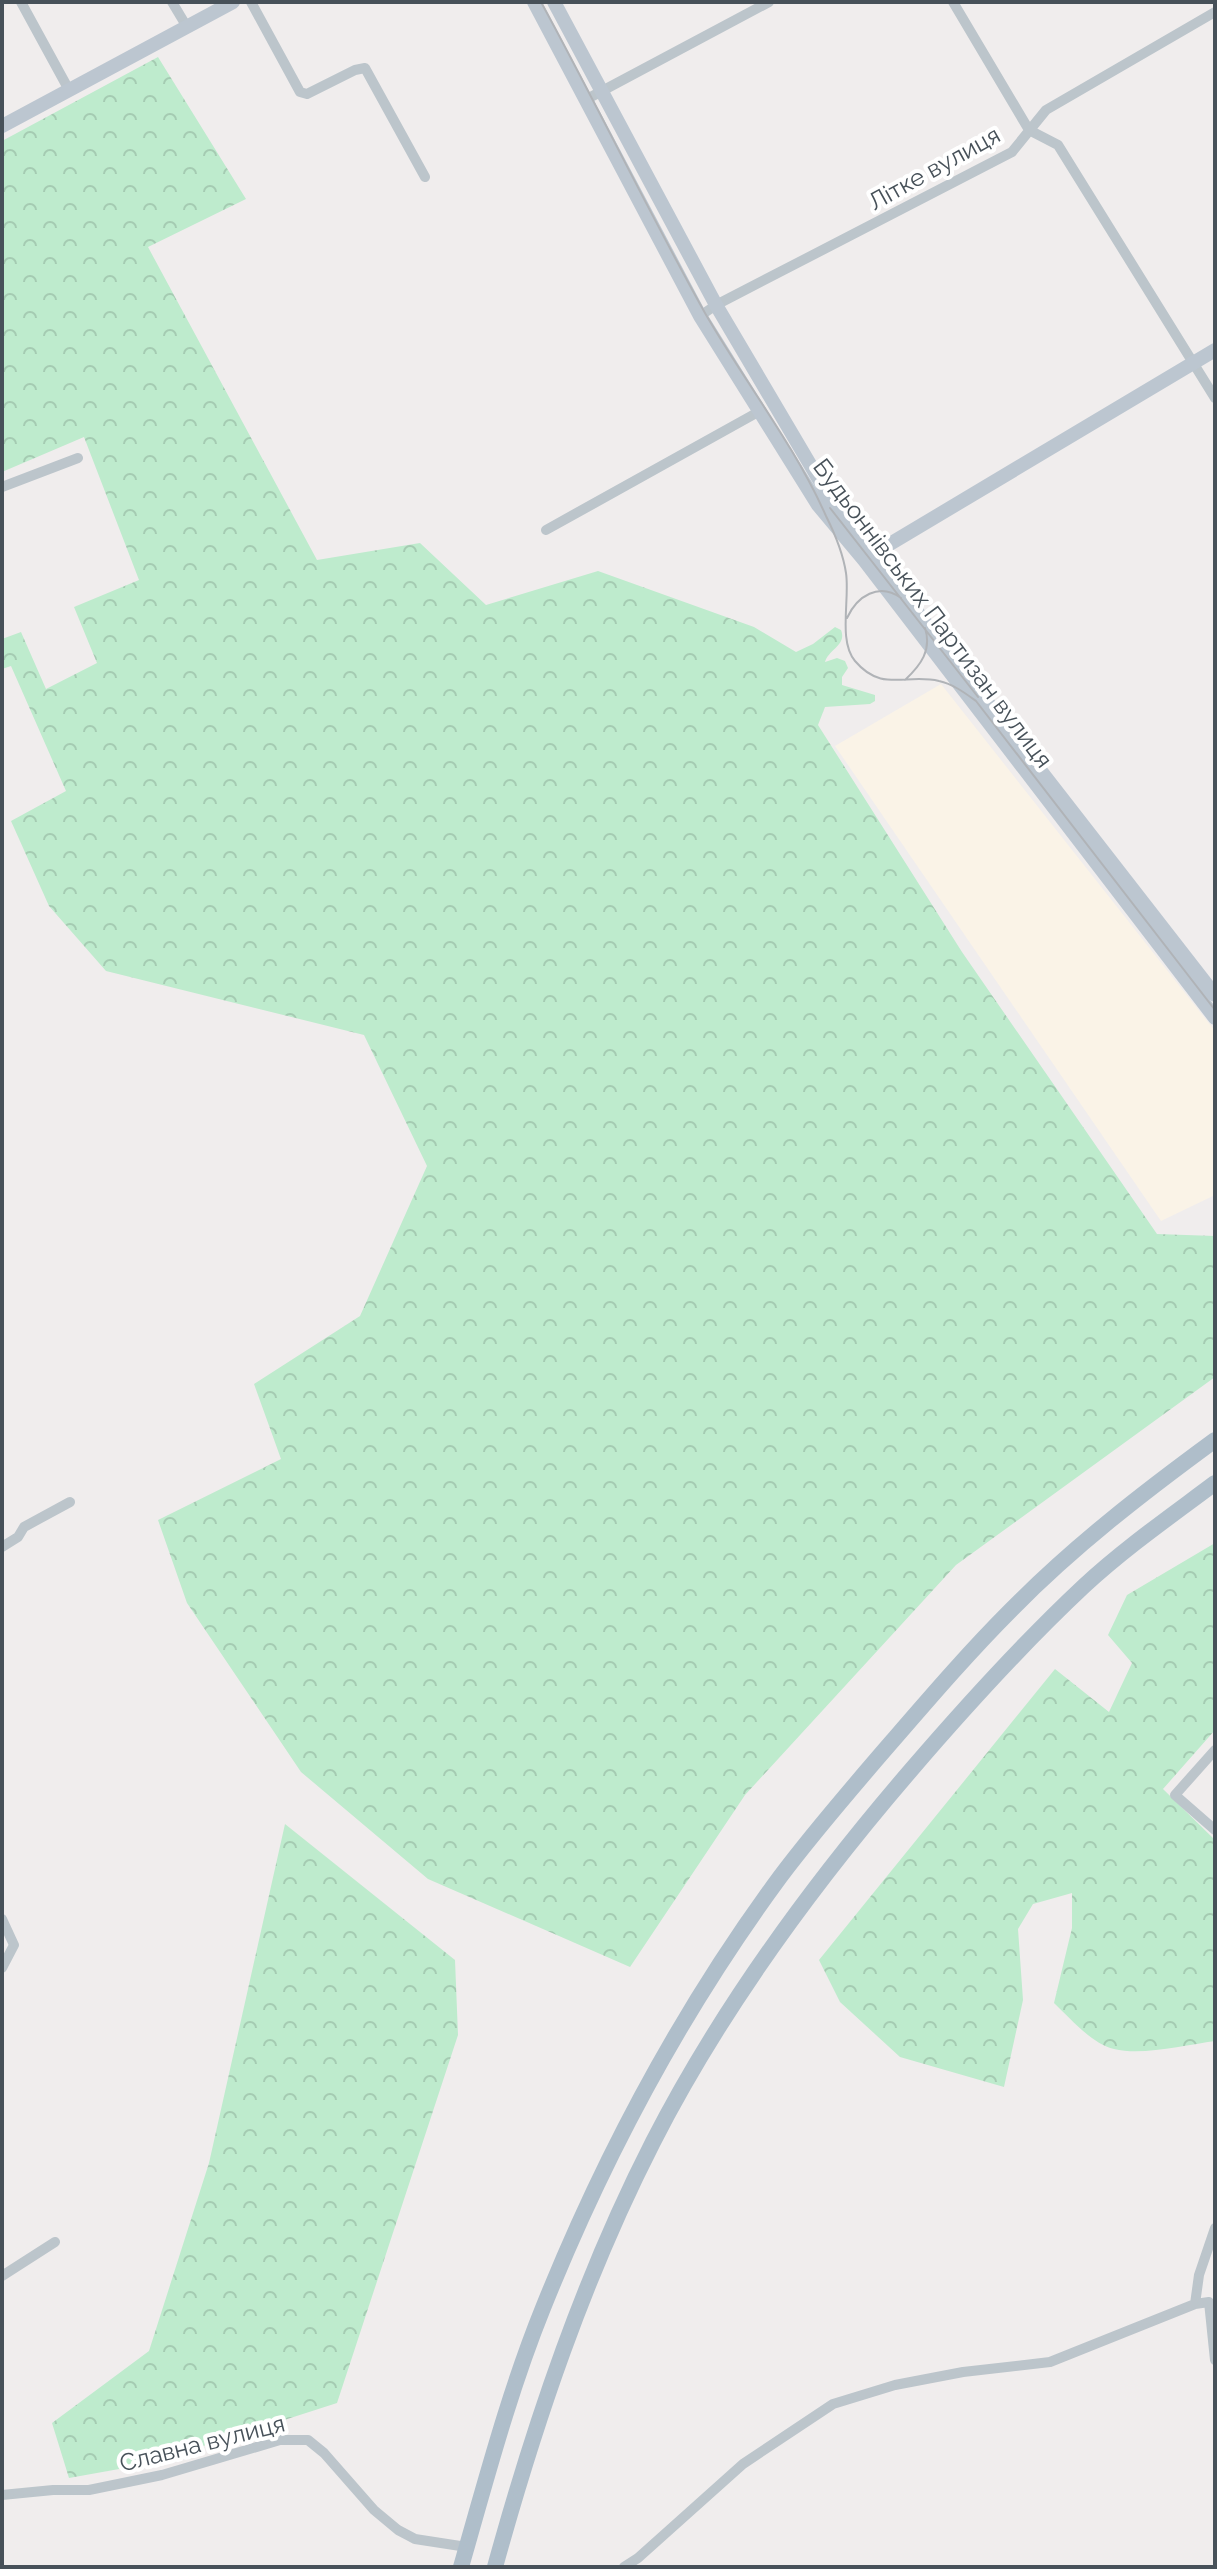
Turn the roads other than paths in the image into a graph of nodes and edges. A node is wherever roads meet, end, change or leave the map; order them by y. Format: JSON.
{"nodes":[{"id":1,"x":21,"y":2,"type":"edge"},
{"id":2,"x":172,"y":2,"type":"edge"},
{"id":3,"x":233,"y":2,"type":"edge"},
{"id":4,"x":251,"y":2,"type":"edge"},
{"id":5,"x":534,"y":2,"type":"edge"},
{"id":6,"x":554,"y":2,"type":"edge"},
{"id":7,"x":769,"y":2,"type":"edge"},
{"id":8,"x":953,"y":2,"type":"edge"},
{"id":9,"x":1215,"y":12,"type":"edge"},
{"id":10,"x":187,"y":27,"type":"junction"},
{"id":11,"x":69,"y":90,"type":"junction"},
{"id":12,"x":602,"y":91,"type":"junction"},
{"id":13,"x":587,"y":99,"type":"junction"},
{"id":14,"x":2,"y":126,"type":"edge"},
{"id":15,"x":1029,"y":130,"type":"junction"},
{"id":16,"x":425,"y":177,"type":"dead end"},
{"id":17,"x":716,"y":305,"type":"junction"},
{"id":18,"x":700,"y":316,"type":"junction"},
{"id":19,"x":1215,"y":350,"type":"edge"},
{"id":20,"x":1194,"y":363,"type":"junction"},
{"id":21,"x":1215,"y":398,"type":"edge"},
{"id":22,"x":760,"y":411,"type":"junction"},
{"id":23,"x":78,"y":458,"type":"dead end"},
{"id":24,"x":2,"y":487,"type":"edge"},
{"id":25,"x":546,"y":530,"type":"dead end"},
{"id":26,"x":868,"y":557,"type":"junction"},
{"id":27,"x":1215,"y":995,"type":"edge"},
{"id":28,"x":1215,"y":1018,"type":"edge"},
{"id":29,"x":1215,"y":1440,"type":"edge"},
{"id":30,"x":1215,"y":1483,"type":"edge"},
{"id":31,"x":70,"y":1502,"type":"dead end"},
{"id":32,"x":2,"y":1547,"type":"edge"},
{"id":33,"x":1215,"y":1750,"type":"edge"},
{"id":34,"x":1215,"y":1830,"type":"edge"},
{"id":35,"x":2,"y":1919,"type":"edge"},
{"id":36,"x":2,"y":1968,"type":"edge"},
{"id":37,"x":1215,"y":2228,"type":"edge"},
{"id":38,"x":55,"y":2242,"type":"dead end"},
{"id":39,"x":2,"y":2276,"type":"edge"},
{"id":40,"x":1212,"y":2301,"type":"edge"},
{"id":41,"x":1195,"y":2304,"type":"junction"},
{"id":42,"x":1215,"y":2360,"type":"edge"},
{"id":43,"x":2,"y":2495,"type":"edge"},
{"id":44,"x":467,"y":2547,"type":"junction"},
{"id":45,"x":461,"y":2567,"type":"edge"},
{"id":46,"x":495,"y":2567,"type":"edge"},
{"id":47,"x":624,"y":2567,"type":"edge"}],
"edges":[{"from":1,"to":11,"type":"street"},
{"from":2,"to":10,"type":"street"},
{"from":3,"to":10,"type":"main road"},
{"from":4,"to":16,"type":"street"},
{"from":5,"to":13,"type":"main road","name":"Будьоннівських Партизан вулиця"},
{"from":6,"to":12,"type":"main road","name":"Будьоннівських Партизан вулиця"},
{"from":7,"to":12,"type":"street"},
{"from":8,"to":15,"type":"street"},
{"from":9,"to":15,"type":"street","name":"Літке вулиця"},
{"from":10,"to":11,"type":"main road"},
{"from":11,"to":14,"type":"main road"},
{"from":12,"to":13,"type":"street"},
{"from":12,"to":17,"type":"main road","name":"Будьоннівських Партизан вулиця"},
{"from":13,"to":18,"type":"main road","name":"Будьоннівських Партизан вулиця"},
{"from":15,"to":17,"type":"street","name":"Літке вулиця"},
{"from":15,"to":20,"type":"street"},
{"from":17,"to":18,"type":"street","name":"Літке вулиця"},
{"from":17,"to":26,"type":"main road","name":"Будьоннівських Партизан вулиця"},
{"from":18,"to":22,"type":"main road","name":"Будьоннівських Партизан вулиця"},
{"from":19,"to":20,"type":"main road"},
{"from":20,"to":21,"type":"street"},
{"from":20,"to":26,"type":"main road"},
{"from":22,"to":25,"type":"street"},
{"from":22,"to":26,"type":"main road","name":"Будьоннівських Партизан вулиця"},
{"from":23,"to":24,"type":"street"},
{"from":26,"to":27,"type":"main road","name":"Будьоннівських Партизан вулиця"},
{"from":26,"to":28,"type":"main road","name":"Будьоннівських Партизан вулиця"},
{"from":29,"to":44,"type":"main road"},
{"from":30,"to":46,"type":"main road"},
{"from":31,"to":32,"type":"street"},
{"from":33,"to":34,"type":"street"},
{"from":35,"to":36,"type":"street"},
{"from":37,"to":41,"type":"street"},
{"from":38,"to":39,"type":"street"},
{"from":40,"to":41,"type":"street"},
{"from":40,"to":42,"type":"street"},
{"from":41,"to":47,"type":"street"},
{"from":43,"to":44,"type":"street","name":"Славна вулиця"},
{"from":44,"to":45,"type":"main road"}]}
